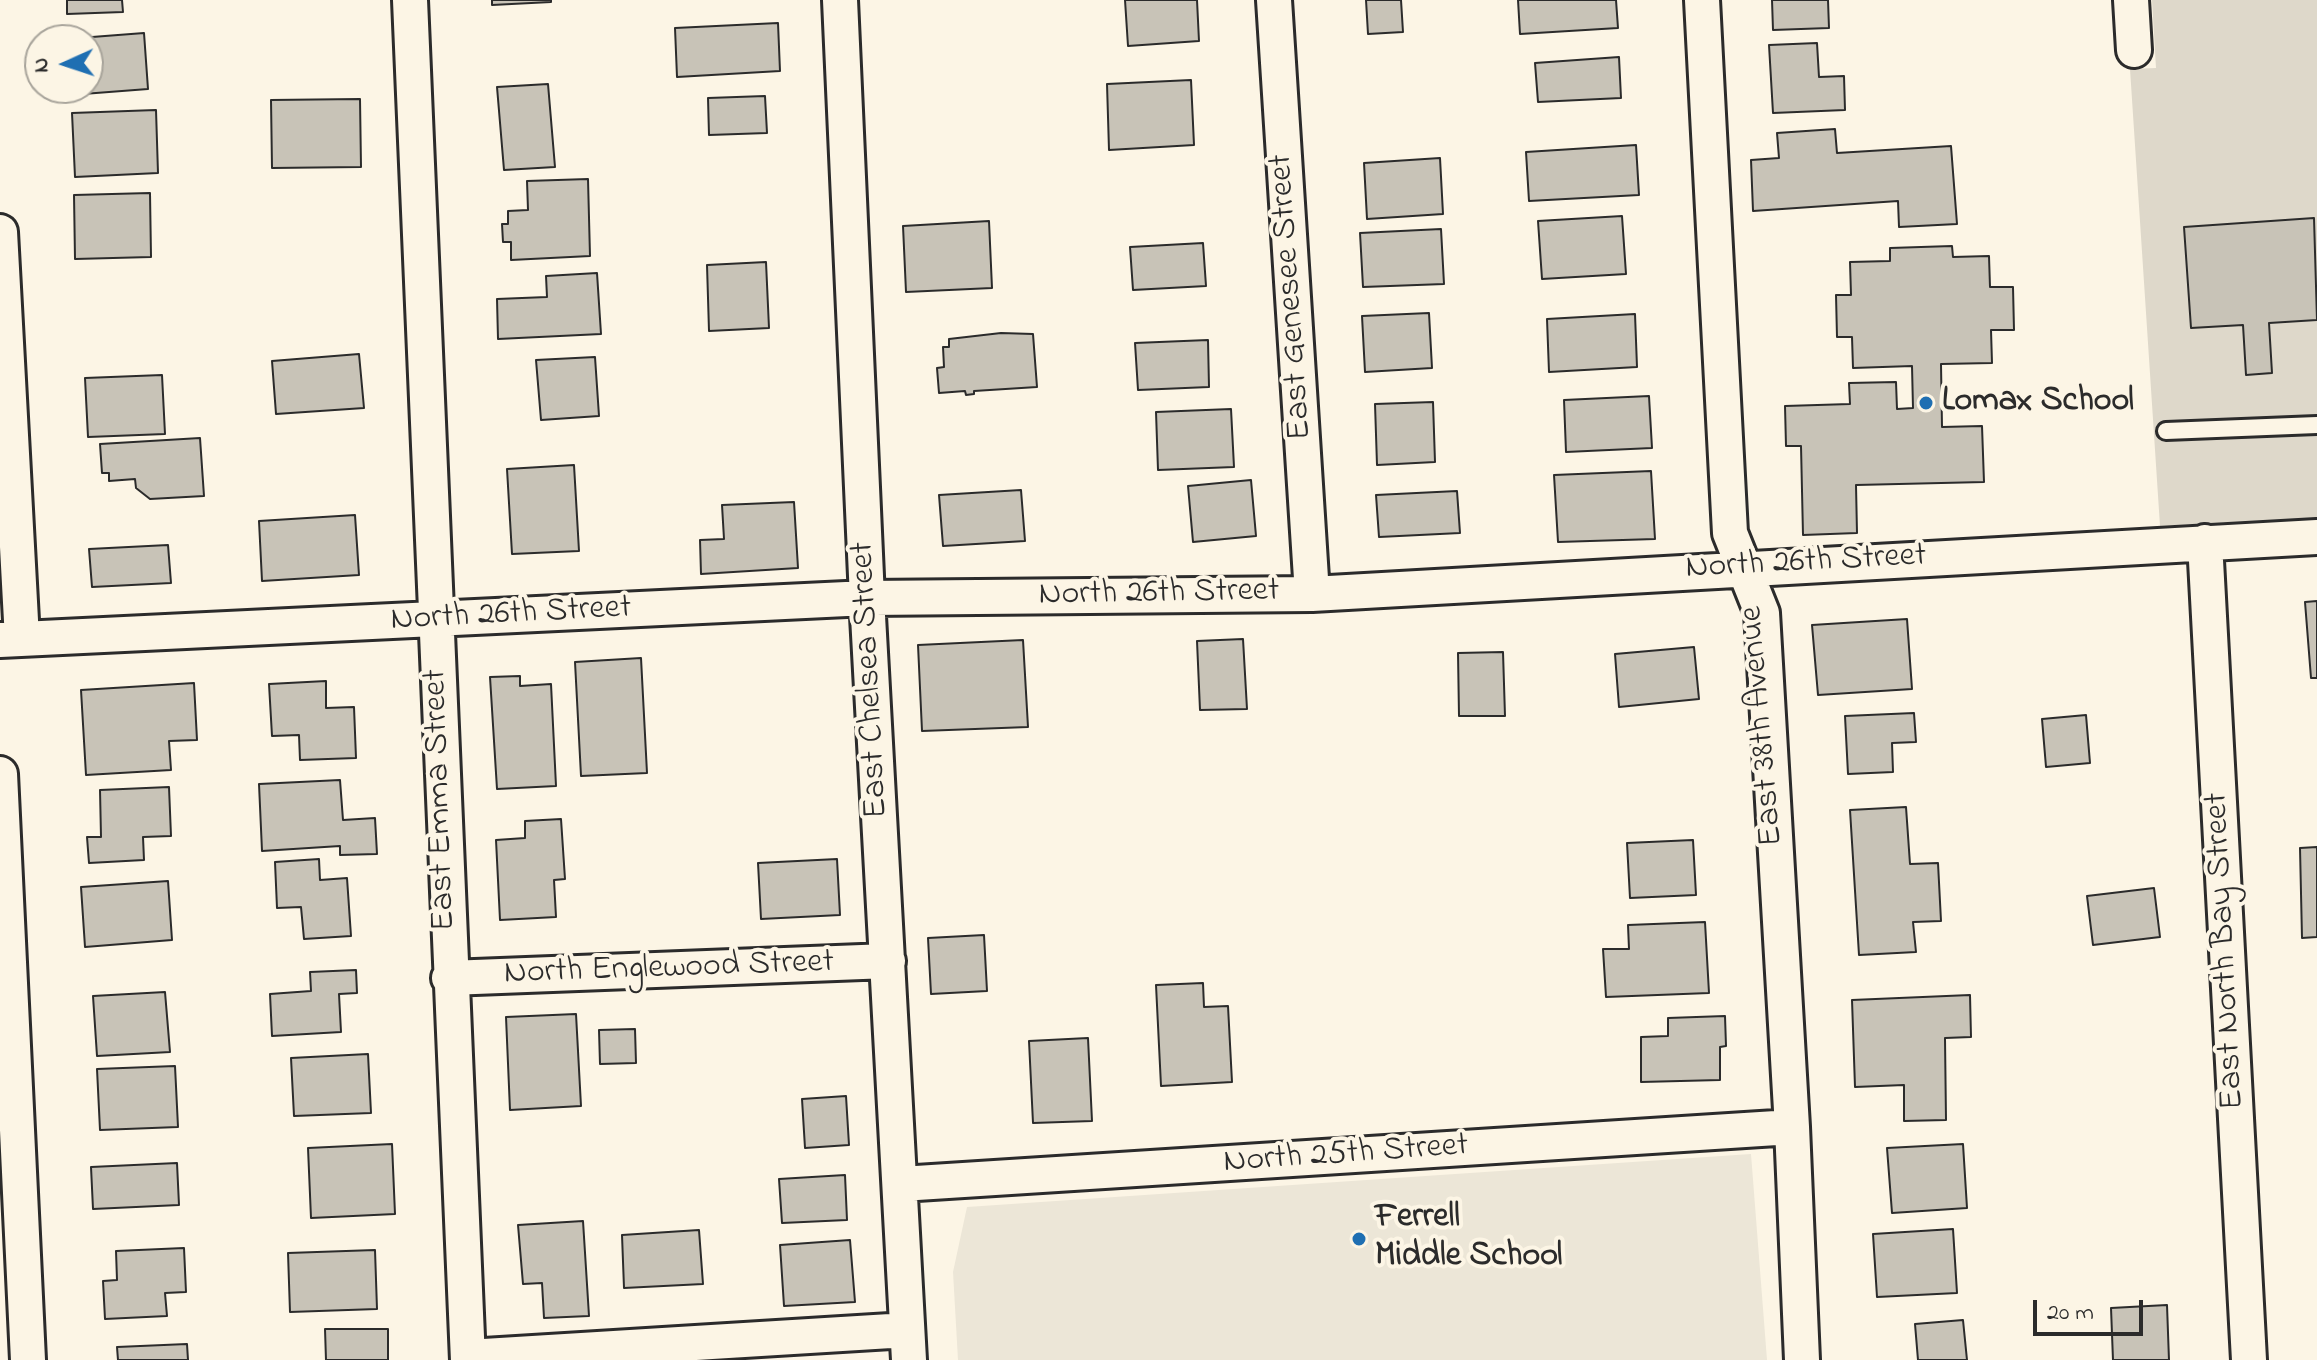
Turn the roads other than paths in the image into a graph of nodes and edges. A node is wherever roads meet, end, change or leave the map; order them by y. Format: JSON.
{"nodes":[{"id":1,"x":410,"y":0,"type":"edge"},
{"id":2,"x":840,"y":0,"type":"edge"},
{"id":3,"x":1274,"y":0,"type":"edge"},
{"id":4,"x":1702,"y":0,"type":"edge"},
{"id":5,"x":2131,"y":0,"type":"edge"},
{"id":6,"x":2134,"y":50,"type":"dead end"},
{"id":7,"x":0,"y":232,"type":"edge"},
{"id":8,"x":2317,"y":425,"type":"edge"},
{"id":9,"x":2166,"y":431,"type":"dead end"},
{"id":10,"x":2317,"y":537,"type":"edge"},
{"id":11,"x":2205,"y":542,"type":"junction"},
{"id":12,"x":1744,"y":567,"type":"junction"},
{"id":13,"x":1312,"y":594,"type":"junction"},
{"id":14,"x":867,"y":598,"type":"junction"},
{"id":15,"x":434,"y":619,"type":"junction"},
{"id":16,"x":11,"y":639,"type":"edge"},
{"id":17,"x":0,"y":774,"type":"edge"},
{"id":18,"x":888,"y":961,"type":"junction"},
{"id":19,"x":449,"y":978,"type":"junction"},
{"id":20,"x":1792,"y":1127,"type":"junction"},
{"id":21,"x":901,"y":1184,"type":"junction"},
{"id":22,"x":908,"y":1345,"type":"edge"},
{"id":23,"x":468,"y":1358,"type":"edge"},
{"id":24,"x":28,"y":1360,"type":"edge"},
{"id":25,"x":1802,"y":1360,"type":"edge"},
{"id":26,"x":2249,"y":1360,"type":"edge"}],
"edges":[{"from":1,"to":15,"type":"street","name":"East Emma Street"},
{"from":2,"to":14,"type":"street","name":"East Chelsea Street"},
{"from":3,"to":13,"type":"street","name":"East Genesee Street"},
{"from":4,"to":12,"type":"street","name":"East 38th Avenue"},
{"from":5,"to":6,"type":"street"},
{"from":7,"to":16,"type":"street"},
{"from":8,"to":9,"type":"lane"},
{"from":10,"to":11,"type":"street","name":"North 26th Street"},
{"from":11,"to":12,"type":"street","name":"North 26th Street"},
{"from":11,"to":26,"type":"street","name":"East North Bay Street"},
{"from":12,"to":13,"type":"street","name":"North 26th Street"},
{"from":12,"to":20,"type":"street","name":"East 38th Avenue"},
{"from":13,"to":14,"type":"street","name":"North 26th Street"},
{"from":14,"to":15,"type":"street","name":"North 26th Street"},
{"from":14,"to":18,"type":"street","name":"East Chelsea Street"},
{"from":15,"to":16,"type":"street","name":"North 26th Street"},
{"from":15,"to":19,"type":"street","name":"East Emma Street"},
{"from":17,"to":24,"type":"street"},
{"from":18,"to":19,"type":"street","name":"North Englewood Street"},
{"from":18,"to":21,"type":"street","name":"East Chelsea Street"},
{"from":19,"to":23,"type":"street","name":"East Emma Street"},
{"from":20,"to":21,"type":"street","name":"North 25th Street"},
{"from":20,"to":25,"type":"street","name":"East 38th Avenue"},
{"from":21,"to":22,"type":"street","name":"East Chelsea Street"},
{"from":22,"to":23,"type":"street"}]}
